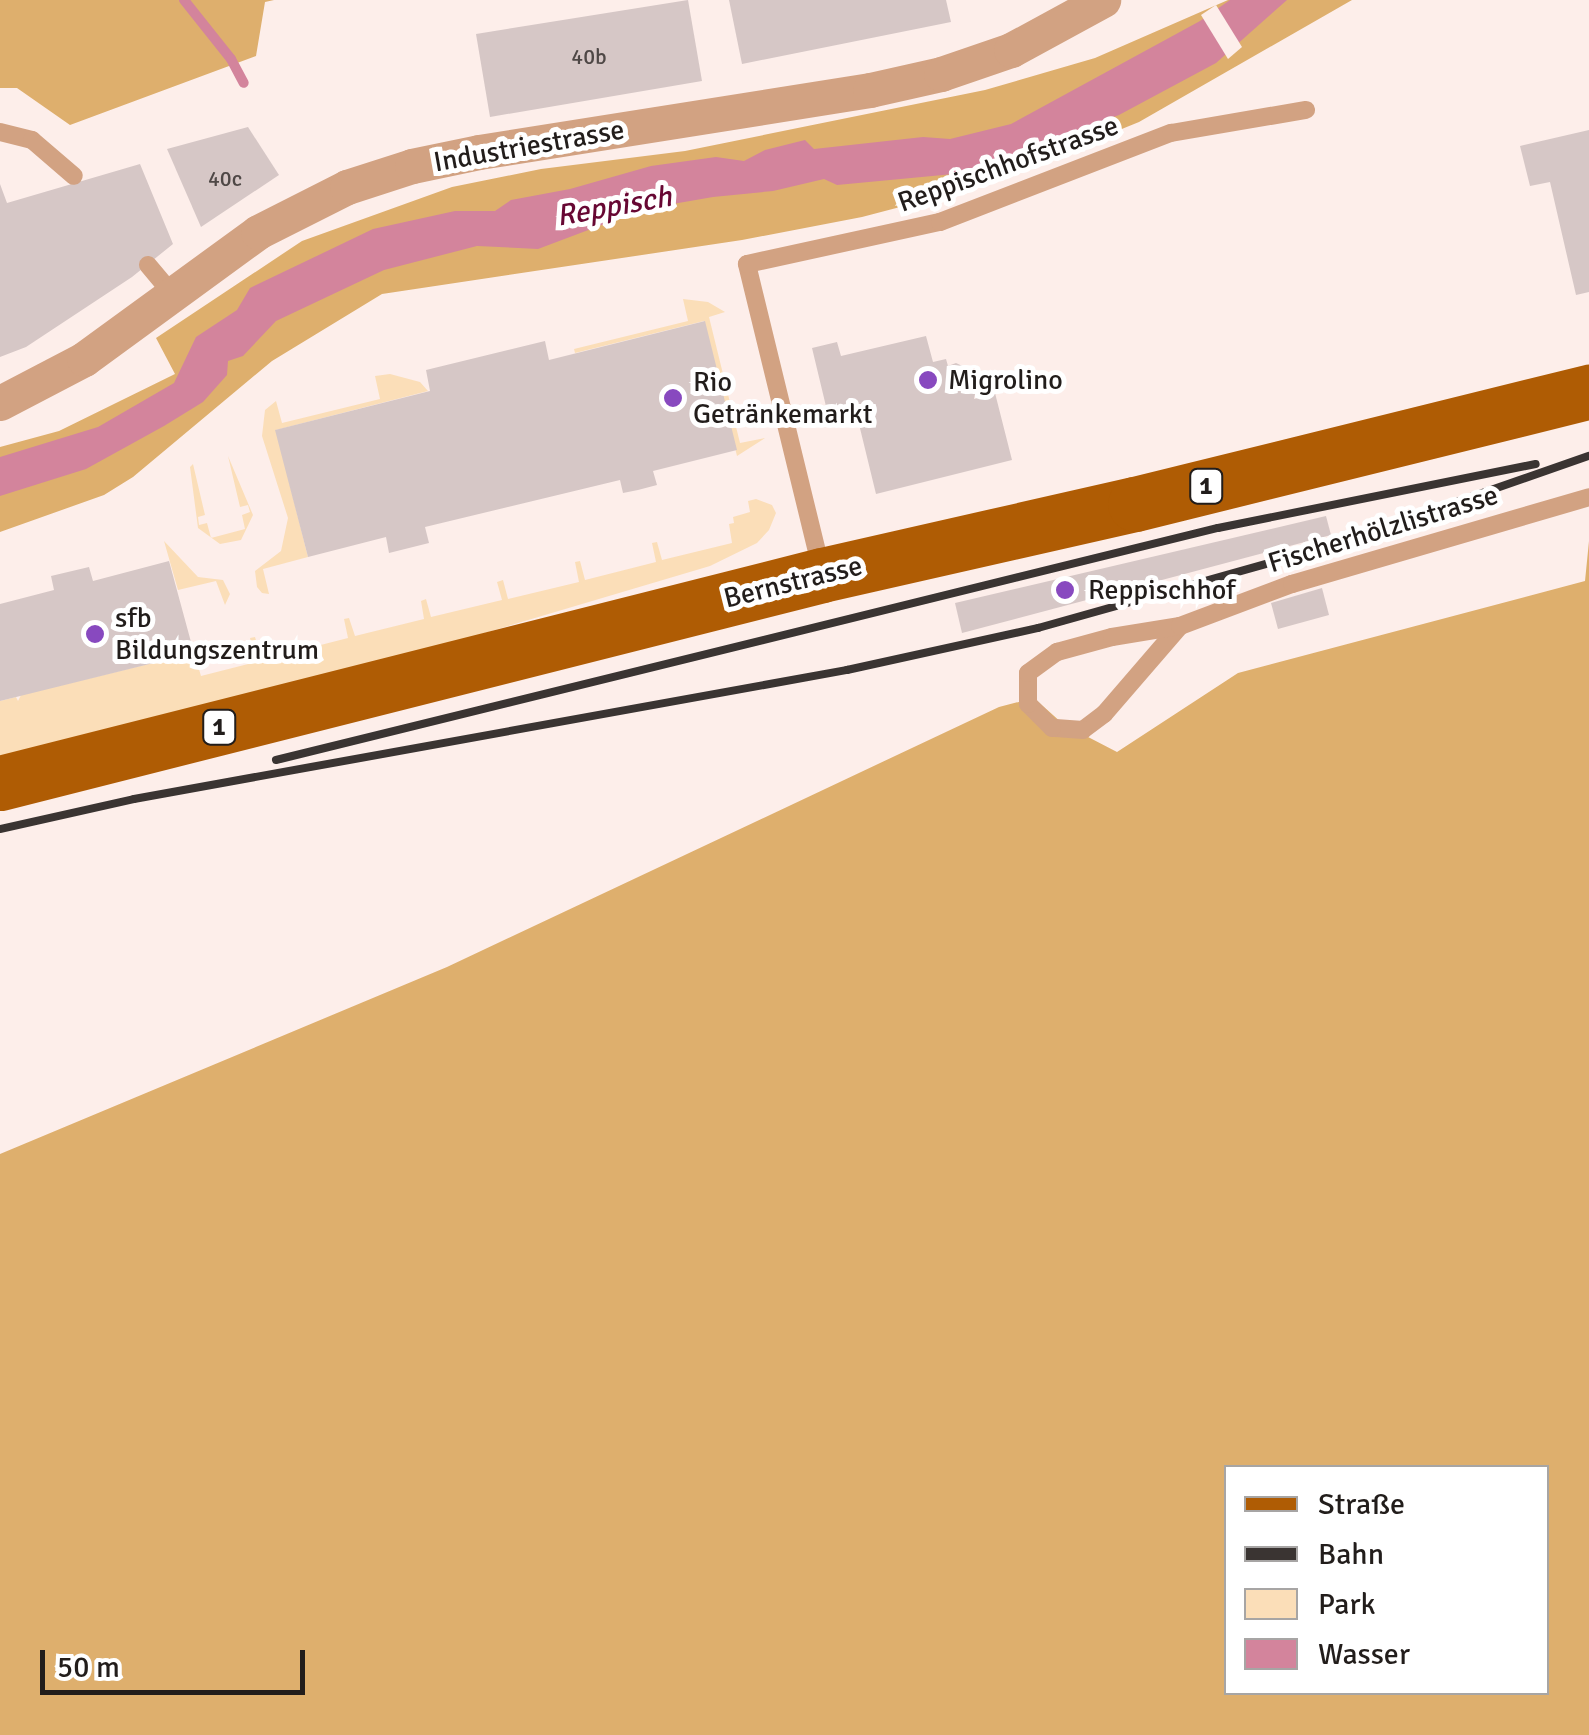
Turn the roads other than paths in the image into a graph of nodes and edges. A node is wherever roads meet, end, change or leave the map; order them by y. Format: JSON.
{"nodes":[{"id":1,"x":1103,"y":0,"type":"edge"},
{"id":2,"x":1306,"y":110,"type":"dead end"},
{"id":3,"x":0,"y":132,"type":"edge"},
{"id":4,"x":74,"y":176,"type":"dead end"},
{"id":5,"x":148,"y":266,"type":"dead end"},
{"id":6,"x":172,"y":294,"type":"junction"},
{"id":7,"x":1589,"y":392,"type":"edge"},
{"id":8,"x":0,"y":403,"type":"edge"},
{"id":9,"x":1589,"y":497,"type":"edge"},
{"id":10,"x":822,"y":574,"type":"junction"},
{"id":11,"x":1180,"y":626,"type":"junction"},
{"id":12,"x":0,"y":783,"type":"edge"}],
"edges":[{"from":1,"to":6,"type":"street","name":"Industriestrasse"},
{"from":2,"to":10,"type":"lane","name":"Reppischhofstrasse"},
{"from":3,"to":4,"type":"lane"},
{"from":5,"to":6,"type":"lane"},
{"from":6,"to":8,"type":"street","name":"Industriestrasse"},
{"from":7,"to":10,"type":"main road","name":"Bernstrasse","number":"1"},
{"from":9,"to":11,"type":"lane","name":"Fischerhölzlistrasse"},
{"from":10,"to":12,"type":"main road","name":"Bernstrasse","number":"1"},
{"from":11,"to":11,"type":"lane","name":"Fischerhölzlistrasse"}]}
